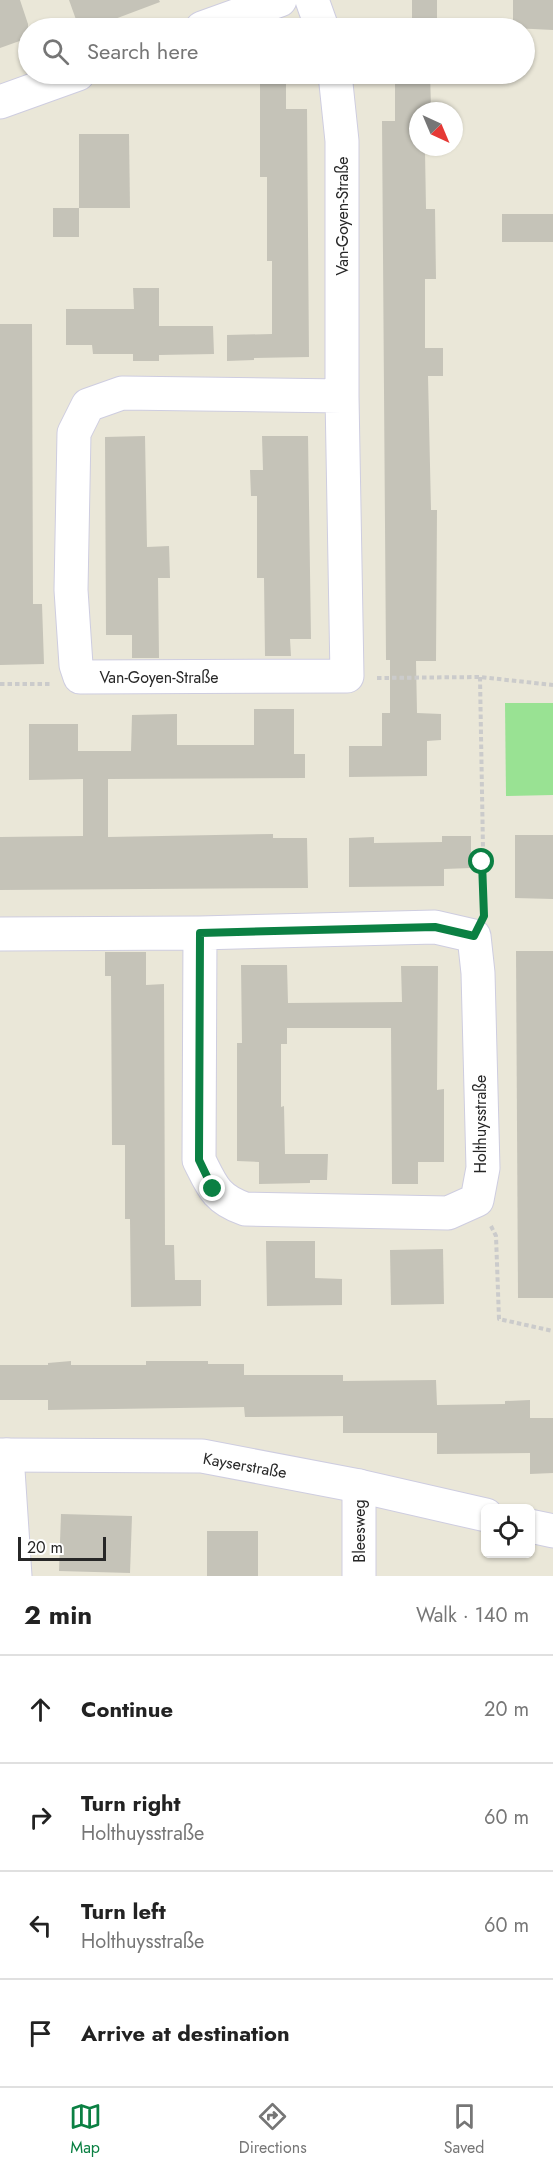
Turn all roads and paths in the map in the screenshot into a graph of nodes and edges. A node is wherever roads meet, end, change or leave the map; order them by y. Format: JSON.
{"nodes":[{"id":1,"x":280,"y":0,"type":"edge"},
{"id":2,"x":312,"y":0,"type":"edge"},
{"id":3,"x":230,"y":18,"type":"edge"},
{"id":4,"x":318,"y":18,"type":"edge"},
{"id":5,"x":50,"y":84,"type":"edge"},
{"id":6,"x":336,"y":84,"type":"edge"},
{"id":7,"x":0,"y":102,"type":"edge"},
{"id":8,"x":342,"y":396,"type":"junction"},
{"id":9,"x":347,"y":676,"type":"junction"},
{"id":10,"x":80,"y":677,"type":"junction"},
{"id":11,"x":480,"y":677,"type":"junction"},
{"id":12,"x":0,"y":684,"type":"edge"},
{"id":13,"x":553,"y":685,"type":"edge"},
{"id":14,"x":200,"y":933,"type":"junction"},
{"id":15,"x":0,"y":934,"type":"edge"},
{"id":16,"x":474,"y":936,"type":"junction"},
{"id":17,"x":477,"y":1200,"type":"junction"},
{"id":18,"x":553,"y":1330,"type":"edge"},
{"id":19,"x":3,"y":1455,"type":"edge"},
{"id":20,"x":359,"y":1486,"type":"junction"},
{"id":21,"x":481,"y":1514,"type":"edge"},
{"id":22,"x":535,"y":1527,"type":"edge"},
{"id":23,"x":553,"y":1531,"type":"edge"},
{"id":24,"x":15,"y":1576,"type":"edge"},
{"id":25,"x":359,"y":1576,"type":"edge"}],
"edges":[{"from":1,"to":3,"type":"street"},
{"from":2,"to":4,"type":"street"},
{"from":5,"to":7,"type":"street"},
{"from":6,"to":8,"type":"street","name":"Van-Goyen-Straße"},
{"from":8,"to":9,"type":"street","name":"Van-Goyen-Straße"},
{"from":8,"to":10,"type":"street","name":"Van-Goyen-Straße"},
{"from":9,"to":10,"type":"street","name":"Van-Goyen-Straße"},
{"from":9,"to":11,"type":"path"},
{"from":10,"to":12,"type":"path"},
{"from":11,"to":13,"type":"path"},
{"from":11,"to":16,"type":"path"},
{"from":14,"to":15,"type":"street"},
{"from":14,"to":16,"type":"street"},
{"from":14,"to":17,"type":"street"},
{"from":16,"to":17,"type":"street","name":"Holthuysstraße"},
{"from":17,"to":18,"type":"path"},
{"from":19,"to":20,"type":"street","name":"Kayserstraße"},
{"from":19,"to":24,"type":"street"},
{"from":20,"to":21,"type":"street","name":"Kayserstraße"},
{"from":20,"to":25,"type":"street","name":"Bleesweg"},
{"from":22,"to":23,"type":"street"}]}
